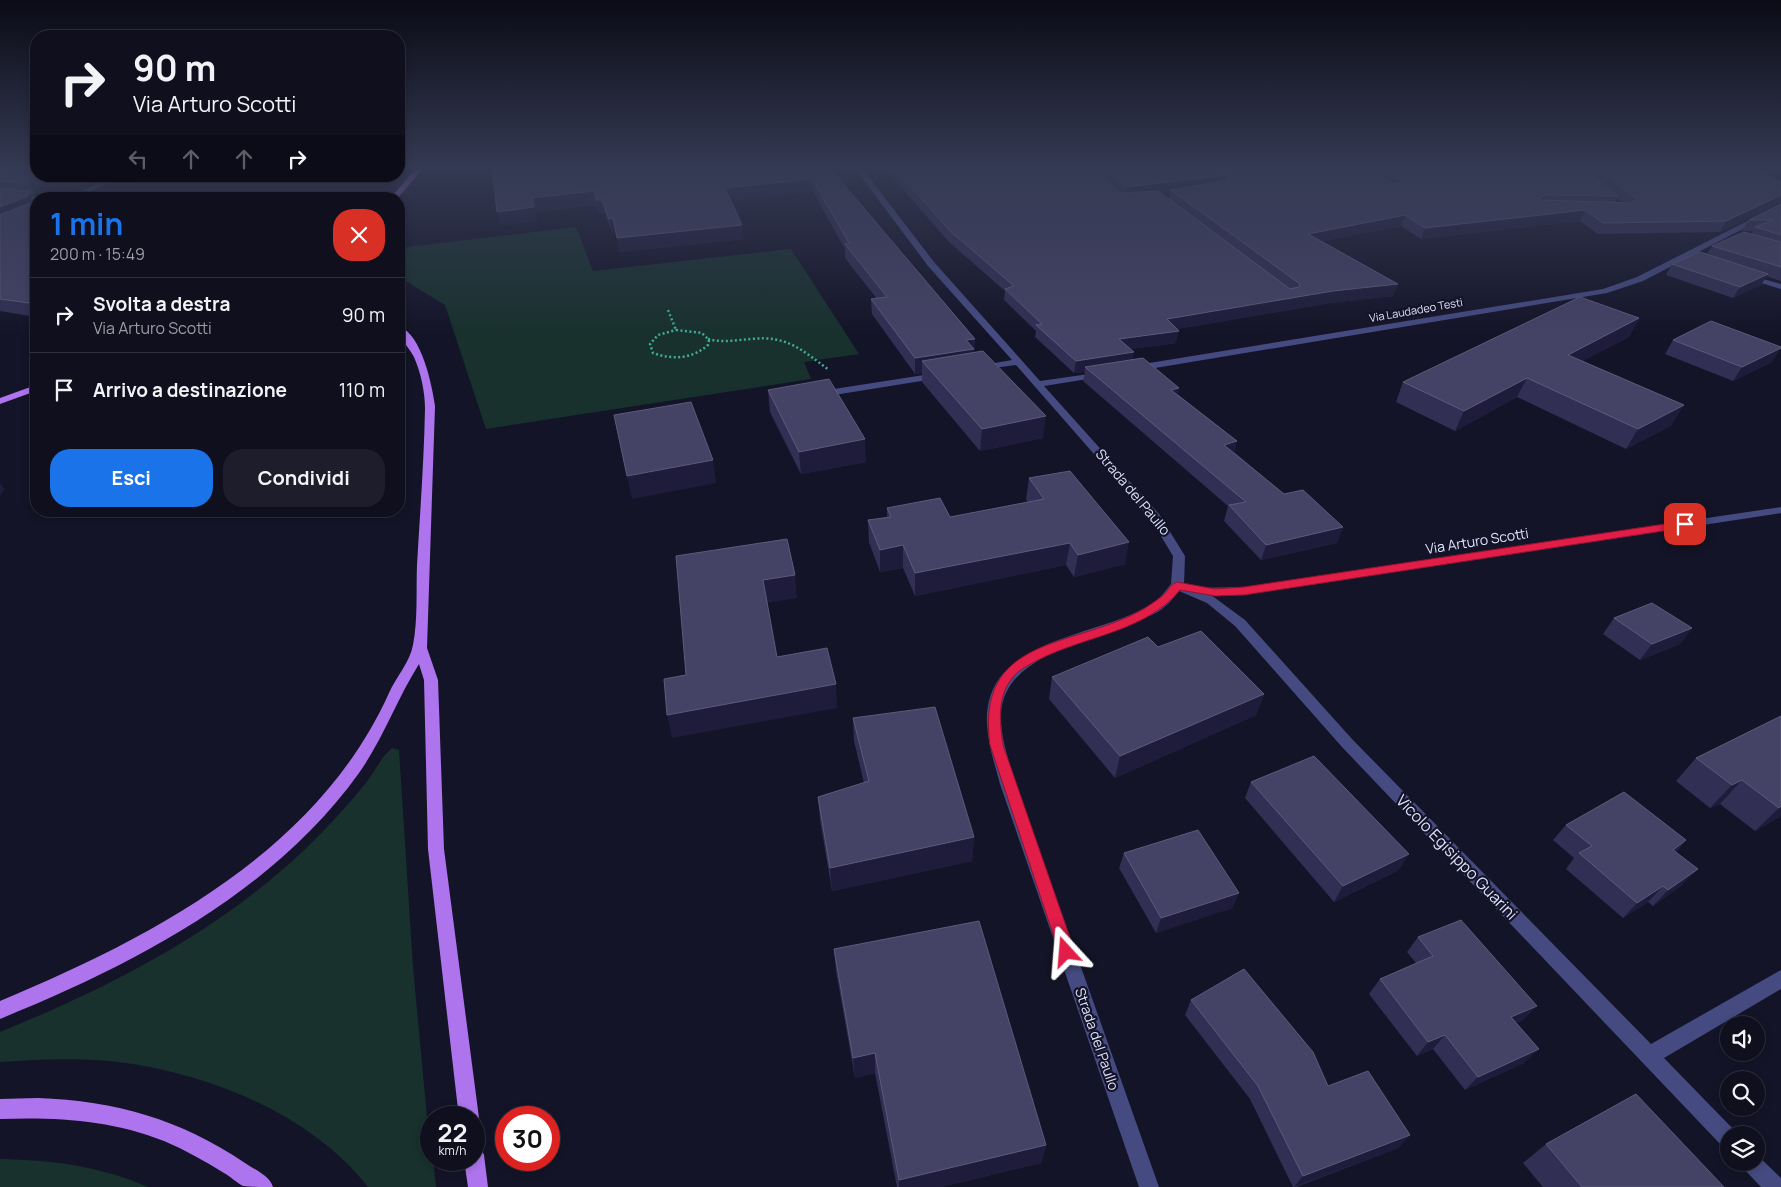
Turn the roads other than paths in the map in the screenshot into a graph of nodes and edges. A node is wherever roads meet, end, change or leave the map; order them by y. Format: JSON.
{"nodes":[{"id":1,"x":899,"y":222,"type":"edge"},
{"id":2,"x":1747,"y":222,"type":"edge"},
{"id":3,"x":1723,"y":234,"type":"junction"},
{"id":4,"x":1740,"y":240,"type":"edge"},
{"id":5,"x":1683,"y":255,"type":"junction"},
{"id":6,"x":1701,"y":261,"type":"edge"},
{"id":7,"x":1736,"y":272,"type":"edge"},
{"id":8,"x":1781,"y":287,"type":"edge"},
{"id":9,"x":405,"y":336,"type":"edge"},
{"id":10,"x":1018,"y":362,"type":"junction"},
{"id":11,"x":970,"y":370,"type":"edge"},
{"id":12,"x":1124,"y":370,"type":"edge"},
{"id":13,"x":1114,"y":371,"type":"edge"},
{"id":14,"x":950,"y":373,"type":"edge"},
{"id":15,"x":1038,"y":384,"type":"junction"},
{"id":16,"x":30,"y":390,"type":"edge"},
{"id":17,"x":834,"y":392,"type":"edge"},
{"id":18,"x":0,"y":401,"type":"edge"},
{"id":19,"x":1781,"y":510,"type":"edge"},
{"id":20,"x":1177,"y":586,"type":"junction"},
{"id":21,"x":420,"y":643,"type":"junction"},
{"id":22,"x":1781,"y":978,"type":"edge"},
{"id":23,"x":0,"y":1010,"type":"edge"},
{"id":24,"x":1649,"y":1056,"type":"junction"},
{"id":25,"x":468,"y":1106,"type":"edge"},
{"id":26,"x":0,"y":1109,"type":"edge"},
{"id":27,"x":1720,"y":1130,"type":"edge"},
{"id":28,"x":476,"y":1171,"type":"edge"},
{"id":29,"x":1760,"y":1171,"type":"edge"},
{"id":30,"x":263,"y":1187,"type":"edge"},
{"id":31,"x":478,"y":1187,"type":"edge"},
{"id":32,"x":1149,"y":1187,"type":"edge"},
{"id":33,"x":1775,"y":1187,"type":"edge"}],
"edges":[{"from":1,"to":10,"type":"street","name":"Strada del Paullo"},
{"from":2,"to":3,"type":"street","name":"Via Laudadeo Testi"},
{"from":3,"to":4,"type":"street"},
{"from":3,"to":5,"type":"street","name":"Via Laudadeo Testi"},
{"from":5,"to":6,"type":"street"},
{"from":5,"to":12,"type":"street","name":"Via Laudadeo Testi"},
{"from":7,"to":8,"type":"street"},
{"from":9,"to":21,"type":"main road"},
{"from":10,"to":11,"type":"street"},
{"from":10,"to":15,"type":"street","name":"Strada del Paullo"},
{"from":13,"to":15,"type":"street"},
{"from":14,"to":17,"type":"street"},
{"from":15,"to":20,"type":"street","name":"Strada del Paullo"},
{"from":16,"to":18,"type":"main road"},
{"from":19,"to":20,"type":"street","name":"Via Arturo Scotti"},
{"from":20,"to":24,"type":"street","name":"Vicolo Egisippo Guarini"},
{"from":20,"to":32,"type":"street","name":"Strada del Paullo"},
{"from":21,"to":23,"type":"main road"},
{"from":21,"to":25,"type":"main road"},
{"from":22,"to":24,"type":"street"},
{"from":24,"to":27,"type":"street","name":"Vicolo Egisippo Guarini"},
{"from":26,"to":30,"type":"main road"},
{"from":28,"to":31,"type":"main road"},
{"from":29,"to":33,"type":"street"}]}
